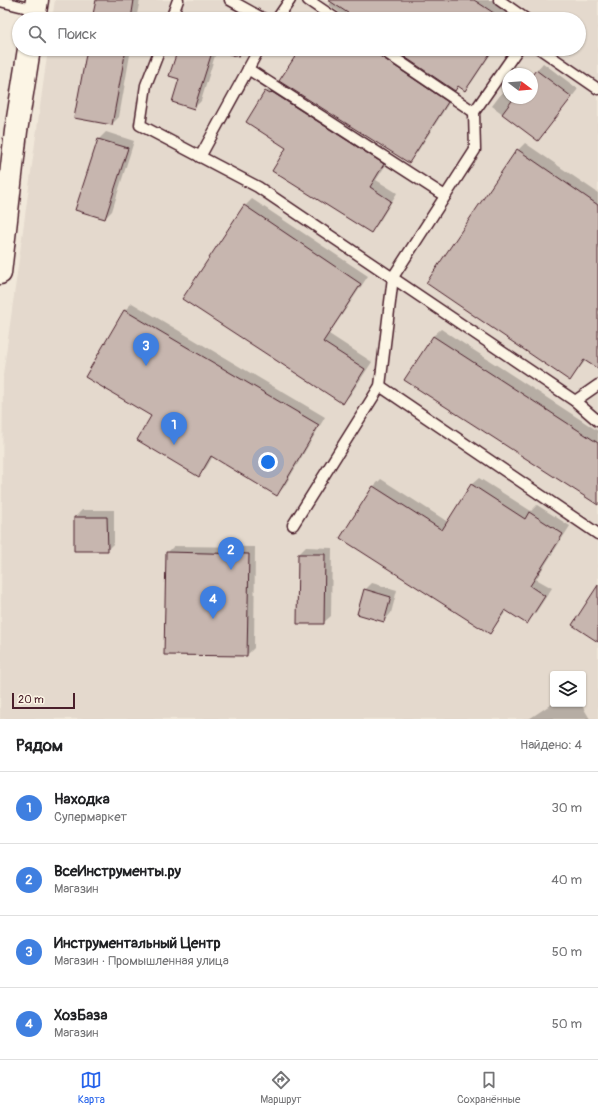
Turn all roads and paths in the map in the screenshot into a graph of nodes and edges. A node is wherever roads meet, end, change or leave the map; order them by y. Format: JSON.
{"nodes":[{"id":1,"x":178,"y":0,"type":"edge"},
{"id":2,"x":230,"y":0,"type":"edge"},
{"id":3,"x":290,"y":0,"type":"edge"},
{"id":4,"x":308,"y":0,"type":"edge"},
{"id":5,"x":499,"y":0,"type":"edge"},
{"id":6,"x":0,"y":1,"type":"edge"},
{"id":7,"x":36,"y":10,"type":"edge"},
{"id":8,"x":174,"y":12,"type":"edge"},
{"id":9,"x":251,"y":12,"type":"edge"},
{"id":10,"x":282,"y":12,"type":"edge"},
{"id":11,"x":326,"y":12,"type":"edge"},
{"id":12,"x":516,"y":12,"type":"edge"},
{"id":13,"x":29,"y":56,"type":"edge"},
{"id":14,"x":157,"y":56,"type":"edge"},
{"id":15,"x":255,"y":56,"type":"edge"},
{"id":16,"x":391,"y":56,"type":"edge"},
{"id":17,"x":513,"y":56,"type":"edge"},
{"id":18,"x":550,"y":56,"type":"edge"},
{"id":19,"x":248,"y":69,"type":"junction"},
{"id":20,"x":598,"y":89,"type":"edge"},
{"id":21,"x":474,"y":112,"type":"junction"},
{"id":22,"x":200,"y":157,"type":"junction"},
{"id":23,"x":445,"y":196,"type":"junction"},
{"id":24,"x":2,"y":243,"type":"edge"},
{"id":25,"x":0,"y":273,"type":"edge"},
{"id":26,"x":393,"y":277,"type":"junction"},
{"id":27,"x":598,"y":385,"type":"edge"},
{"id":28,"x":380,"y":386,"type":"junction"},
{"id":29,"x":575,"y":401,"type":"junction"},
{"id":30,"x":598,"y":421,"type":"edge"},
{"id":31,"x":293,"y":525,"type":"dead end"},
{"id":32,"x":598,"y":534,"type":"edge"}],
"edges":[{"from":1,"to":8,"type":"lane"},
{"from":2,"to":9,"type":"lane"},
{"from":3,"to":10,"type":"lane"},
{"from":4,"to":11,"type":"lane"},
{"from":5,"to":12,"type":"lane"},
{"from":6,"to":7,"type":"lane"},
{"from":13,"to":24,"type":"main road"},
{"from":14,"to":22,"type":"lane"},
{"from":15,"to":19,"type":"lane"},
{"from":16,"to":21,"type":"lane"},
{"from":17,"to":21,"type":"lane"},
{"from":18,"to":20,"type":"lane"},
{"from":19,"to":22,"type":"lane"},
{"from":19,"to":23,"type":"lane"},
{"from":21,"to":23,"type":"lane"},
{"from":22,"to":26,"type":"lane"},
{"from":23,"to":26,"type":"lane"},
{"from":24,"to":25,"type":"main road"},
{"from":26,"to":28,"type":"lane"},
{"from":26,"to":29,"type":"lane"},
{"from":27,"to":29,"type":"lane"},
{"from":28,"to":31,"type":"lane"},
{"from":28,"to":32,"type":"lane"},
{"from":29,"to":30,"type":"lane"}]}
